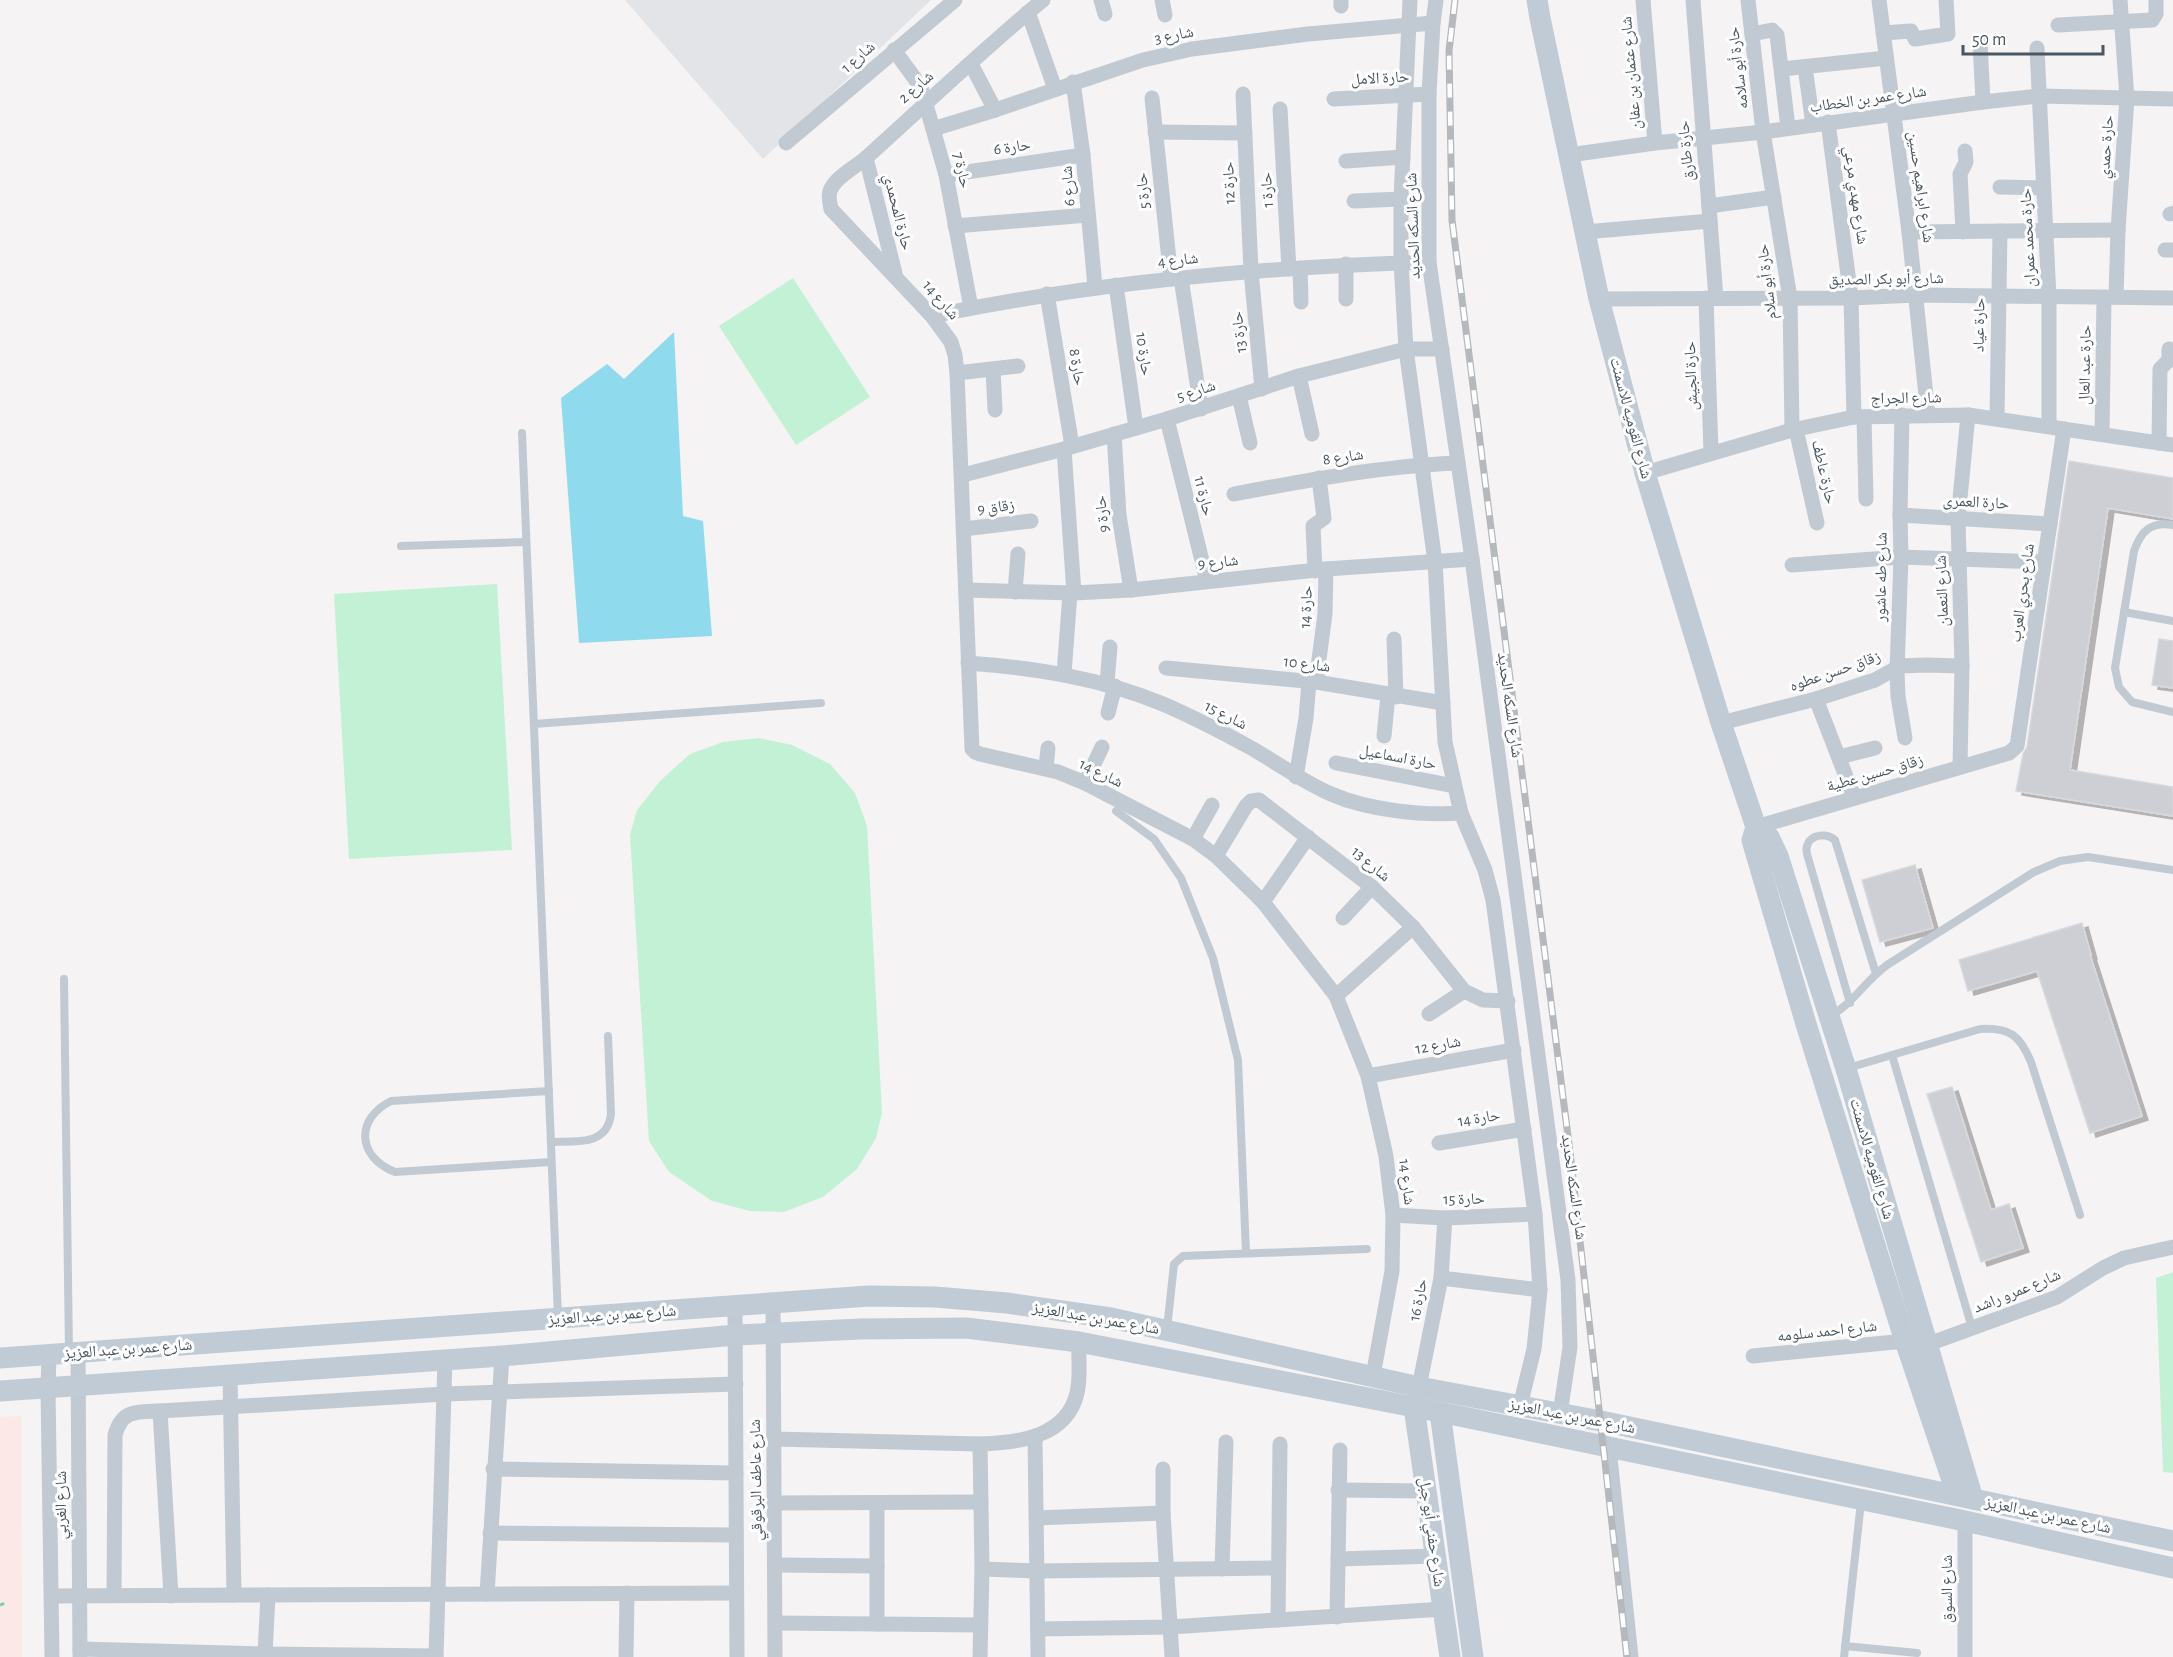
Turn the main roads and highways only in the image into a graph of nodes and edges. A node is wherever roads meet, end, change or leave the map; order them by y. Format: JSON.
{"nodes":[{"id":1,"x":1538,"y":0,"type":"edge"},
{"id":2,"x":1756,"y":827,"type":"junction"},
{"id":3,"x":1830,"y":1016,"type":"junction"},
{"id":4,"x":1806,"y":1024,"type":"junction"},
{"id":5,"x":1915,"y":1342,"type":"junction"},
{"id":6,"x":0,"y":1358,"type":"edge"},
{"id":7,"x":0,"y":1392,"type":"edge"},
{"id":8,"x":1417,"y":1397,"type":"junction"},
{"id":9,"x":1440,"y":1412,"type":"junction"},
{"id":10,"x":1645,"y":1430,"type":"junction"},
{"id":11,"x":1641,"y":1455,"type":"junction"},
{"id":12,"x":1965,"y":1497,"type":"junction"},
{"id":13,"x":2173,"y":1541,"type":"edge"},
{"id":14,"x":2173,"y":1568,"type":"edge"},
{"id":15,"x":1450,"y":1657,"type":"edge"},
{"id":16,"x":1473,"y":1657,"type":"edge"}],
"edges":[{"from":1,"to":2,"type":"main road","name":"شارع القوميه للاسمنت"},
{"from":2,"to":3,"type":"main road","name":"شارع القوميه للاسمنت"},
{"from":2,"to":4,"type":"main road","name":"شارع القوميه للاسمنت"},
{"from":3,"to":4,"type":"main road"},
{"from":3,"to":5,"type":"main road","name":"شارع القوميه للاسمنت"},
{"from":4,"to":5,"type":"main road","name":"شارع القوميه للاسمنت"},
{"from":5,"to":12,"type":"main road","name":"شارع القوميه للاسمنت"},
{"from":6,"to":8,"type":"main road","name":"شارع عمر بن عبد العزيز"},
{"from":7,"to":8,"type":"main road","name":"شارع عمر بن عبد العزيز"},
{"from":8,"to":9,"type":"main road","name":"شارع عمر بن عبد العزيز"},
{"from":8,"to":10,"type":"main road","name":"شارع عمر بن عبد العزيز"},
{"from":8,"to":15,"type":"main road","name":"شارع حفني أبو جبل"},
{"from":9,"to":11,"type":"main road","name":"شارع عمر بن عبد العزيز"},
{"from":9,"to":16,"type":"main road","name":"شارع حفني أبو جبل"},
{"from":10,"to":11,"type":"main road"},
{"from":10,"to":12,"type":"main road","name":"شارع عمر بن عبد العزيز"},
{"from":11,"to":14,"type":"main road","name":"شارع عمر بن عبد العزيز"},
{"from":12,"to":13,"type":"main road","name":"شارع عمر بن عبد العزيز"}]}
